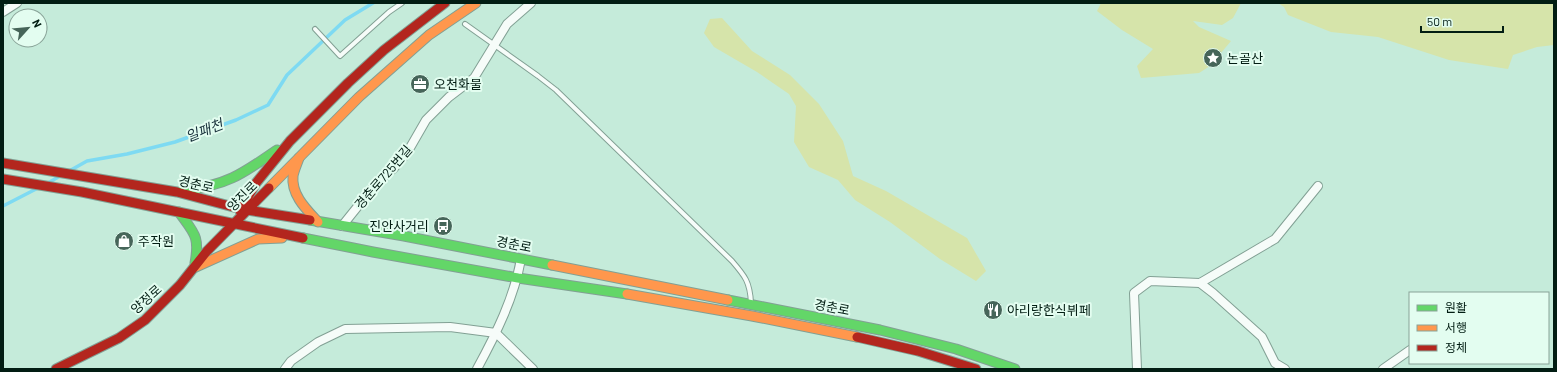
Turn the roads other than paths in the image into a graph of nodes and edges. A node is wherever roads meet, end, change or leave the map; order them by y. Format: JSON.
{"nodes":[{"id":1,"x":17,"y":3,"type":"edge"},
{"id":2,"x":402,"y":3,"type":"edge"},
{"id":3,"x":444,"y":3,"type":"edge"},
{"id":4,"x":476,"y":3,"type":"edge"},
{"id":5,"x":531,"y":3,"type":"edge"},
{"id":6,"x":3,"y":12,"type":"edge"},
{"id":7,"x":465,"y":24,"type":"dead end"},
{"id":8,"x":315,"y":29,"type":"dead end"},
{"id":9,"x":495,"y":44,"type":"junction"},
{"id":10,"x":290,"y":141,"type":"junction"},
{"id":11,"x":300,"y":156,"type":"junction"},
{"id":12,"x":3,"y":163,"type":"edge"},
{"id":13,"x":3,"y":179,"type":"edge"},
{"id":14,"x":1318,"y":186,"type":"dead end"},
{"id":15,"x":177,"y":192,"type":"junction"},
{"id":16,"x":244,"y":209,"type":"junction"},
{"id":17,"x":178,"y":212,"type":"junction"},
{"id":18,"x":318,"y":222,"type":"junction"},
{"id":19,"x":234,"y":223,"type":"junction"},
{"id":20,"x":342,"y":226,"type":"junction"},
{"id":21,"x":295,"y":237,"type":"junction"},
{"id":22,"x":521,"y":259,"type":"junction"},
{"id":23,"x":194,"y":268,"type":"junction"},
{"id":24,"x":518,"y":278,"type":"junction"},
{"id":25,"x":1200,"y":283,"type":"junction"},
{"id":26,"x":751,"y":304,"type":"junction"},
{"id":27,"x":496,"y":333,"type":"junction"},
{"id":28,"x":1409,"y":351,"type":"edge"},
{"id":29,"x":56,"y":369,"type":"edge"},
{"id":30,"x":285,"y":369,"type":"edge"},
{"id":31,"x":477,"y":369,"type":"edge"},
{"id":32,"x":533,"y":369,"type":"edge"},
{"id":33,"x":976,"y":369,"type":"edge"},
{"id":34,"x":1015,"y":369,"type":"edge"},
{"id":35,"x":1138,"y":369,"type":"edge"},
{"id":36,"x":1285,"y":369,"type":"edge"},
{"id":37,"x":1383,"y":369,"type":"edge"}],
"edges":[{"from":1,"to":6,"type":"street"},
{"from":2,"to":8,"type":"lane"},
{"from":3,"to":10,"type":"main road","name":"양진로"},
{"from":4,"to":11,"type":"main road","name":"양진로"},
{"from":5,"to":9,"type":"street","name":"경춘로725번길"},
{"from":7,"to":9,"type":"lane"},
{"from":9,"to":20,"type":"street","name":"경춘로725번길"},
{"from":9,"to":26,"type":"lane"},
{"from":10,"to":15,"type":"main road"},
{"from":10,"to":16,"type":"main road","name":"양진로"},
{"from":11,"to":16,"type":"main road","name":"양진로"},
{"from":11,"to":18,"type":"main road"},
{"from":12,"to":15,"type":"main road","name":"경춘로"},
{"from":13,"to":17,"type":"main road","name":"경춘로"},
{"from":14,"to":25,"type":"street"},
{"from":15,"to":16,"type":"main road","name":"경춘로"},
{"from":16,"to":18,"type":"main road","name":"경춘로"},
{"from":16,"to":19,"type":"main road","name":"양진로"},
{"from":17,"to":19,"type":"main road","name":"경춘로"},
{"from":17,"to":23,"type":"main road"},
{"from":18,"to":20,"type":"main road","name":"경춘로"},
{"from":19,"to":21,"type":"main road","name":"경춘로"},
{"from":19,"to":23,"type":"main road","name":"양정로"},
{"from":20,"to":22,"type":"main road","name":"경춘로"},
{"from":21,"to":23,"type":"main road"},
{"from":21,"to":24,"type":"main road","name":"경춘로"},
{"from":22,"to":24,"type":"street"},
{"from":22,"to":26,"type":"main road","name":"경춘로"},
{"from":23,"to":29,"type":"main road","name":"양정로"},
{"from":24,"to":27,"type":"street"},
{"from":24,"to":33,"type":"main road","name":"경춘로"},
{"from":25,"to":35,"type":"street"},
{"from":25,"to":36,"type":"street"},
{"from":26,"to":34,"type":"main road","name":"경춘로"},
{"from":27,"to":30,"type":"street"},
{"from":27,"to":31,"type":"street"},
{"from":27,"to":32,"type":"street"},
{"from":28,"to":37,"type":"street"}]}
